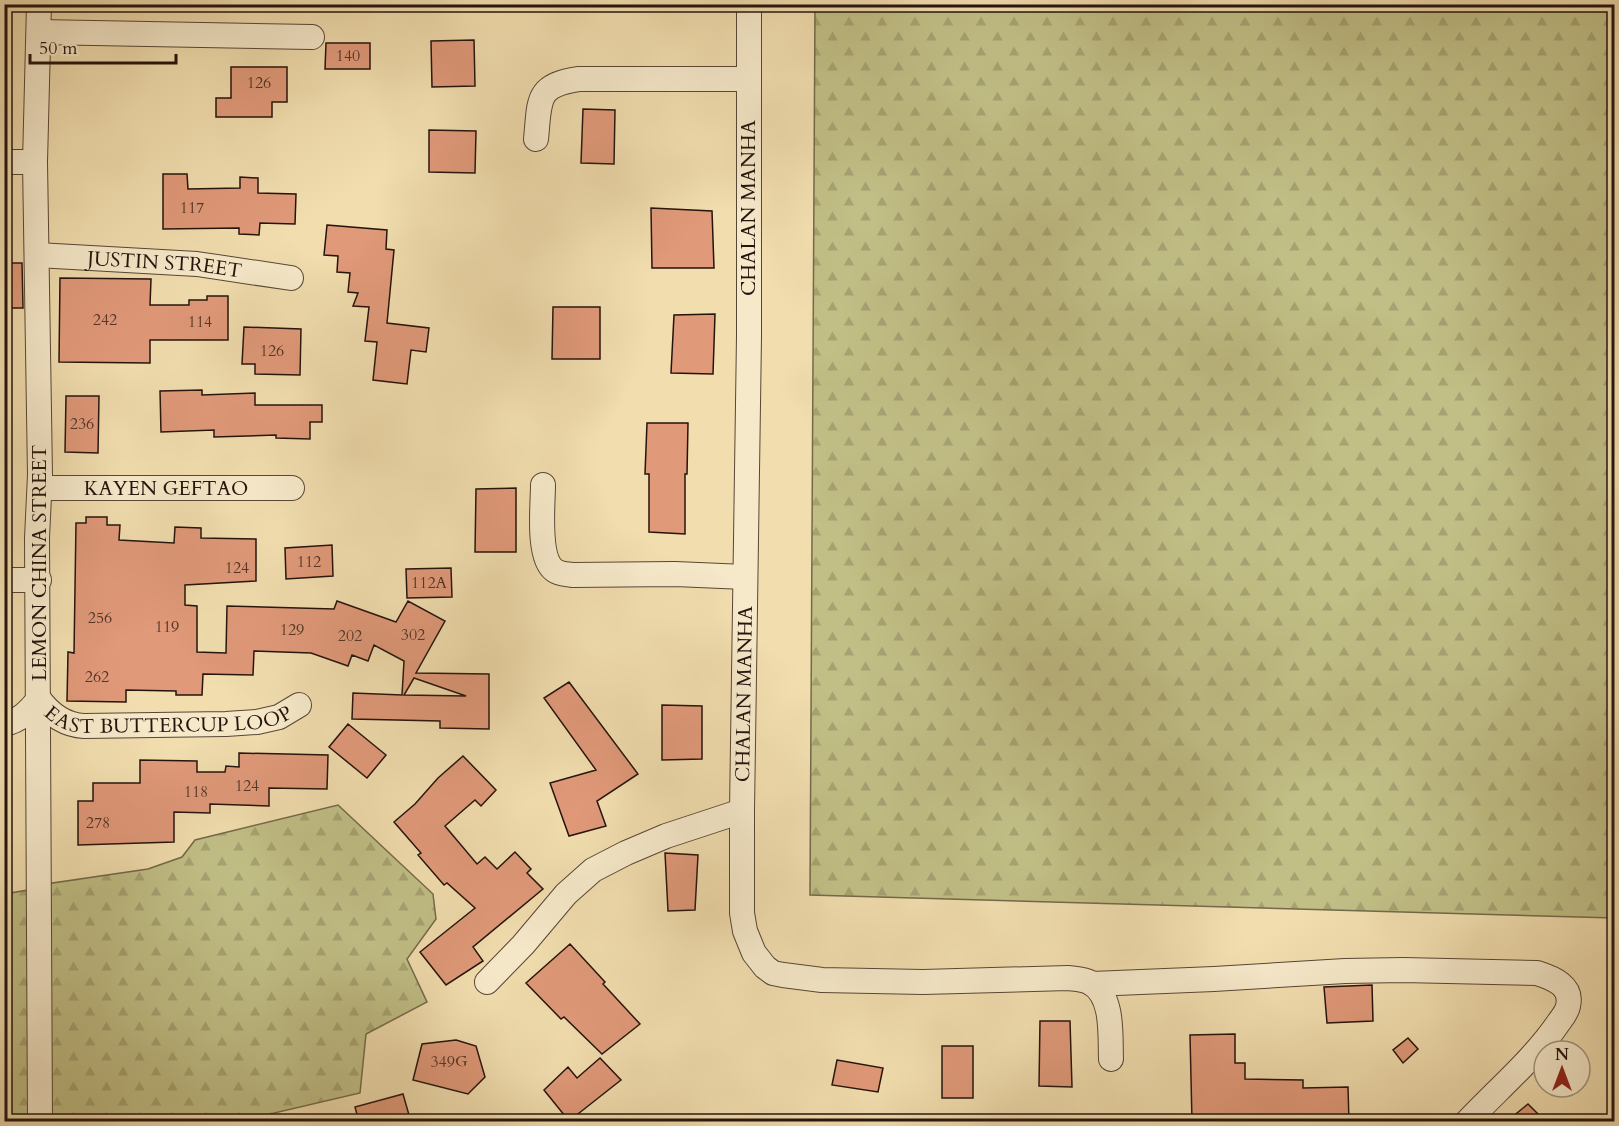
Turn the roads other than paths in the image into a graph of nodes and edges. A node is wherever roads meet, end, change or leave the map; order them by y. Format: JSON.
{"nodes":[{"id":1,"x":39,"y":4,"type":"edge"},
{"id":2,"x":749,"y":4,"type":"edge"},
{"id":3,"x":39,"y":32,"type":"junction"},
{"id":4,"x":312,"y":37,"type":"dead end"},
{"id":5,"x":748,"y":79,"type":"junction"},
{"id":6,"x":536,"y":139,"type":"dead end"},
{"id":7,"x":4,"y":162,"type":"edge"},
{"id":8,"x":35,"y":162,"type":"junction"},
{"id":9,"x":37,"y":255,"type":"junction"},
{"id":10,"x":291,"y":278,"type":"dead end"},
{"id":11,"x":543,"y":485,"type":"dead end"},
{"id":12,"x":40,"y":488,"type":"junction"},
{"id":13,"x":292,"y":488,"type":"dead end"},
{"id":14,"x":745,"y":577,"type":"junction"},
{"id":15,"x":4,"y":580,"type":"edge"},
{"id":16,"x":39,"y":580,"type":"junction"},
{"id":17,"x":39,"y":699,"type":"junction"},
{"id":18,"x":299,"y":705,"type":"dead end"},
{"id":19,"x":4,"y":724,"type":"edge"},
{"id":20,"x":742,"y":810,"type":"junction"},
{"id":21,"x":487,"y":982,"type":"dead end"},
{"id":22,"x":1092,"y":984,"type":"junction"},
{"id":23,"x":1111,"y":1059,"type":"dead end"},
{"id":24,"x":40,"y":1122,"type":"edge"},
{"id":25,"x":1467,"y":1122,"type":"edge"}],
"edges":[{"from":1,"to":3,"type":"street","name":"LEMON CHINA STREET"},
{"from":2,"to":5,"type":"street","name":"CHALAN MANHA"},
{"from":3,"to":4,"type":"street"},
{"from":3,"to":8,"type":"street","name":"LEMON CHINA STREET"},
{"from":5,"to":6,"type":"street"},
{"from":5,"to":14,"type":"street","name":"CHALAN MANHA"},
{"from":7,"to":8,"type":"street"},
{"from":8,"to":9,"type":"street","name":"LEMON CHINA STREET"},
{"from":9,"to":10,"type":"street","name":"JUSTIN STREET"},
{"from":9,"to":12,"type":"street","name":"LEMON CHINA STREET"},
{"from":11,"to":14,"type":"street"},
{"from":12,"to":13,"type":"street","name":"KAYEN GEFTAO"},
{"from":12,"to":16,"type":"street","name":"LEMON CHINA STREET"},
{"from":14,"to":20,"type":"street","name":"CHALAN MANHA"},
{"from":15,"to":16,"type":"street"},
{"from":16,"to":17,"type":"street","name":"LEMON CHINA STREET"},
{"from":17,"to":18,"type":"street","name":"EAST BUTTERCUP LOOP"},
{"from":17,"to":19,"type":"street"},
{"from":17,"to":24,"type":"street","name":"LEMON CHINA STREET"},
{"from":20,"to":21,"type":"street"},
{"from":20,"to":22,"type":"street","name":"CHALAN MANHA"},
{"from":22,"to":23,"type":"street"},
{"from":22,"to":25,"type":"street","name":"CHALAN MANHA"}]}
